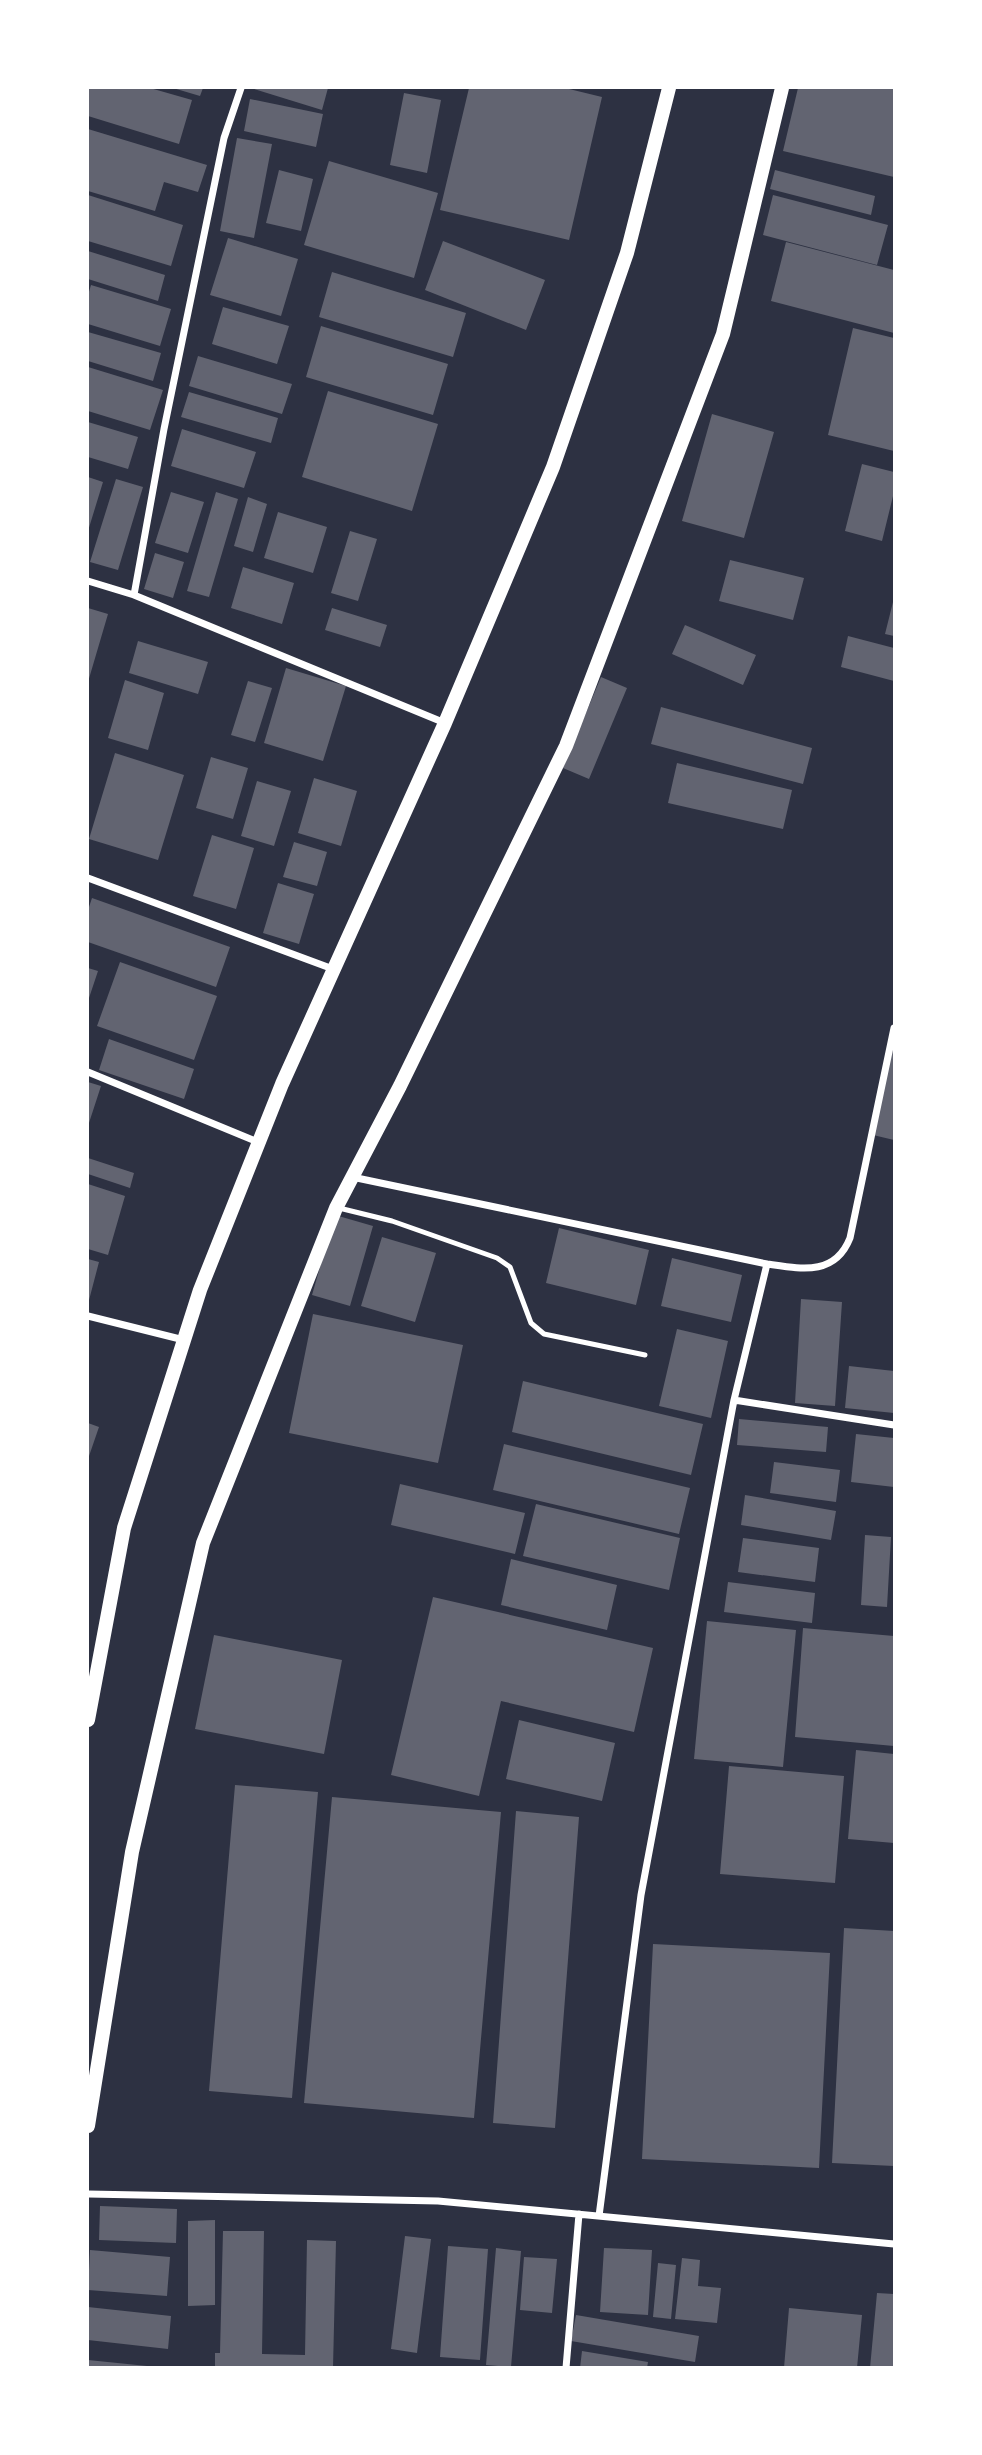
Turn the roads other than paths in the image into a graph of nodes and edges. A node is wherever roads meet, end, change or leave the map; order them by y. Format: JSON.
{"nodes":[{"id":1,"x":241,"y":88,"type":"edge"},
{"id":2,"x":669,"y":88,"type":"edge"},
{"id":3,"x":782,"y":88,"type":"edge"},
{"id":4,"x":88,"y":581,"type":"edge"},
{"id":5,"x":134,"y":595,"type":"junction"},
{"id":6,"x":445,"y":723,"type":"junction"},
{"id":7,"x":88,"y":877,"type":"edge"},
{"id":8,"x":332,"y":969,"type":"junction"},
{"id":9,"x":894,"y":1028,"type":"edge"},
{"id":10,"x":88,"y":1072,"type":"edge"},
{"id":11,"x":258,"y":1142,"type":"junction"},
{"id":12,"x":352,"y":1177,"type":"junction"},
{"id":13,"x":336,"y":1208,"type":"junction"},
{"id":14,"x":767,"y":1264,"type":"junction"},
{"id":15,"x":88,"y":1315,"type":"edge"},
{"id":16,"x":184,"y":1340,"type":"junction"},
{"id":17,"x":645,"y":1355,"type":"dead end"},
{"id":18,"x":734,"y":1400,"type":"junction"},
{"id":19,"x":894,"y":1425,"type":"edge"},
{"id":20,"x":88,"y":1720,"type":"edge"},
{"id":21,"x":88,"y":2126,"type":"edge"},
{"id":22,"x":91,"y":2194,"type":"edge"},
{"id":23,"x":579,"y":2214,"type":"junction"},
{"id":24,"x":599,"y":2216,"type":"junction"},
{"id":25,"x":894,"y":2244,"type":"edge"},
{"id":26,"x":566,"y":2368,"type":"edge"}],
"edges":[{"from":1,"to":5,"type":"street"},
{"from":2,"to":6,"type":"main road"},
{"from":3,"to":12,"type":"main road"},
{"from":4,"to":5,"type":"street"},
{"from":5,"to":6,"type":"street"},
{"from":6,"to":8,"type":"main road"},
{"from":7,"to":8,"type":"street"},
{"from":8,"to":11,"type":"main road"},
{"from":9,"to":14,"type":"street"},
{"from":10,"to":11,"type":"street"},
{"from":11,"to":16,"type":"main road"},
{"from":12,"to":13,"type":"main road"},
{"from":12,"to":14,"type":"street"},
{"from":13,"to":17,"type":"lane"},
{"from":13,"to":21,"type":"main road"},
{"from":14,"to":18,"type":"street"},
{"from":15,"to":16,"type":"street"},
{"from":16,"to":20,"type":"main road"},
{"from":18,"to":19,"type":"street"},
{"from":18,"to":24,"type":"street"},
{"from":22,"to":23,"type":"street"},
{"from":23,"to":24,"type":"street"},
{"from":23,"to":26,"type":"street"},
{"from":24,"to":25,"type":"street"}]}
